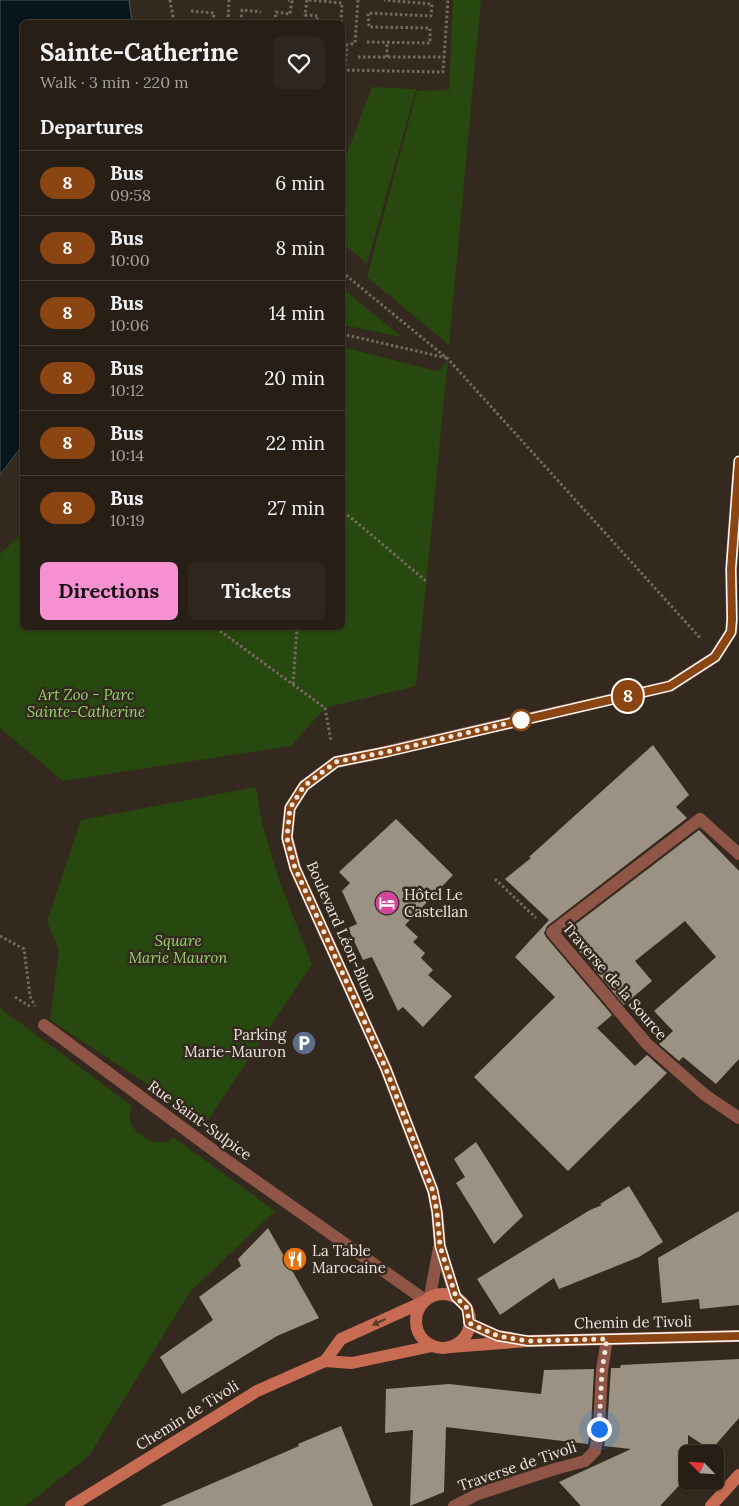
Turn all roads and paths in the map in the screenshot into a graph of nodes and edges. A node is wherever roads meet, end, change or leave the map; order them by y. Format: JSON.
{"nodes":[{"id":1,"x":170,"y":0,"type":"edge"},
{"id":2,"x":229,"y":0,"type":"edge"},
{"id":3,"x":288,"y":0,"type":"edge"},
{"id":4,"x":308,"y":0,"type":"edge"},
{"id":5,"x":358,"y":0,"type":"edge"},
{"id":6,"x":384,"y":0,"type":"edge"},
{"id":7,"x":448,"y":0,"type":"edge"},
{"id":8,"x":191,"y":11,"type":"dead end"},
{"id":9,"x":261,"y":12,"type":"dead end"},
{"id":10,"x":174,"y":20,"type":"edge"},
{"id":11,"x":213,"y":20,"type":"edge"},
{"id":12,"x":228,"y":20,"type":"edge"},
{"id":13,"x":241,"y":20,"type":"edge"},
{"id":14,"x":275,"y":20,"type":"edge"},
{"id":15,"x":317,"y":20,"type":"edge"},
{"id":16,"x":341,"y":20,"type":"edge"},
{"id":17,"x":367,"y":42,"type":"dead end"},
{"id":18,"x":388,"y":43,"type":"junction"},
{"id":19,"x":358,"y":56,"type":"dead end"},
{"id":20,"x":387,"y":57,"type":"junction"},
{"id":21,"x":444,"y":57,"type":"junction"},
{"id":22,"x":345,"y":58,"type":"edge"},
{"id":23,"x":345,"y":70,"type":"edge"},
{"id":24,"x":345,"y":274,"type":"edge"},
{"id":25,"x":345,"y":335,"type":"edge"},
{"id":26,"x":448,"y":359,"type":"junction"},
{"id":27,"x":739,"y":462,"type":"edge"},
{"id":28,"x":345,"y":515,"type":"edge"},
{"id":29,"x":426,"y":580,"type":"dead end"},
{"id":30,"x":219,"y":630,"type":"edge"},
{"id":31,"x":297,"y":630,"type":"edge"},
{"id":32,"x":735,"y":633,"type":"edge"},
{"id":33,"x":715,"y":657,"type":"junction"},
{"id":34,"x":293,"y":685,"type":"junction"},
{"id":35,"x":336,"y":762,"type":"junction"},
{"id":36,"x":739,"y":854,"type":"edge"},
{"id":37,"x":494,"y":879,"type":"dead end"},
{"id":38,"x":552,"y":932,"type":"junction"},
{"id":39,"x":0,"y":936,"type":"edge"},
{"id":40,"x":15,"y":997,"type":"dead end"},
{"id":41,"x":44,"y":1025,"type":"dead end"},
{"id":42,"x":739,"y":1118,"type":"edge"},
{"id":43,"x":440,"y":1246,"type":"junction"},
{"id":44,"x":456,"y":1297,"type":"junction"},
{"id":45,"x":426,"y":1299,"type":"junction"},
{"id":46,"x":469,"y":1323,"type":"junction"},
{"id":47,"x":739,"y":1336,"type":"edge"},
{"id":48,"x":607,"y":1339,"type":"junction"},
{"id":49,"x":528,"y":1341,"type":"junction"},
{"id":50,"x":432,"y":1346,"type":"junction"},
{"id":51,"x":450,"y":1347,"type":"junction"},
{"id":52,"x":325,"y":1361,"type":"junction"},
{"id":53,"x":739,"y":1475,"type":"edge"},
{"id":54,"x":71,"y":1506,"type":"edge"},
{"id":55,"x":454,"y":1506,"type":"edge"},
{"id":56,"x":710,"y":1506,"type":"edge"}],
"edges":[{"from":1,"to":10,"type":"path"},
{"from":2,"to":12,"type":"path"},
{"from":3,"to":14,"type":"path"},
{"from":4,"to":15,"type":"path"},
{"from":4,"to":16,"type":"path"},
{"from":5,"to":22,"type":"path"},
{"from":6,"to":18,"type":"path"},
{"from":7,"to":21,"type":"path"},
{"from":8,"to":11,"type":"path"},
{"from":9,"to":13,"type":"path"},
{"from":17,"to":18,"type":"path"},
{"from":18,"to":20,"type":"path"},
{"from":19,"to":20,"type":"path"},
{"from":20,"to":21,"type":"path"},
{"from":21,"to":23,"type":"path"},
{"from":24,"to":26,"type":"path"},
{"from":25,"to":26,"type":"path"},
{"from":26,"to":33,"type":"path"},
{"from":27,"to":32,"type":"street"},
{"from":28,"to":29,"type":"path"},
{"from":30,"to":34,"type":"path"},
{"from":31,"to":34,"type":"path"},
{"from":32,"to":33,"type":"street"},
{"from":33,"to":35,"type":"street","name":"Boulevard Léon-Blum"},
{"from":34,"to":35,"type":"path"},
{"from":35,"to":43,"type":"street","name":"Boulevard Léon-Blum"},
{"from":36,"to":38,"type":"street"},
{"from":37,"to":38,"type":"path","name":"Traverse de la Source"},
{"from":38,"to":42,"type":"street","name":"Traverse de la Source"},
{"from":39,"to":40,"type":"path"},
{"from":41,"to":45,"type":"street","name":"Rue Saint-Sulpice"},
{"from":43,"to":44,"type":"street","name":"Boulevard Léon-Blum"},
{"from":43,"to":45,"type":"street","name":"Boulevard Léon-Blum"},
{"from":44,"to":45,"type":"street"},
{"from":44,"to":46,"type":"street"},
{"from":45,"to":50,"type":"street"},
{"from":45,"to":52,"type":"street","one_way":true},
{"from":46,"to":49,"type":"street","name":"Chemin de Tivoli"},
{"from":46,"to":51,"type":"street"},
{"from":47,"to":48,"type":"street","name":"Chemin de Tivoli"},
{"from":48,"to":49,"type":"street","name":"Chemin de Tivoli"},
{"from":48,"to":55,"type":"street","name":"Traverse de Tivoli"},
{"from":49,"to":51,"type":"street","name":"Chemin de Tivoli"},
{"from":50,"to":51,"type":"street"},
{"from":50,"to":52,"type":"street","name":"Chemin de Tivoli"},
{"from":52,"to":54,"type":"street","name":"Chemin de Tivoli"},
{"from":53,"to":56,"type":"street"}]}
